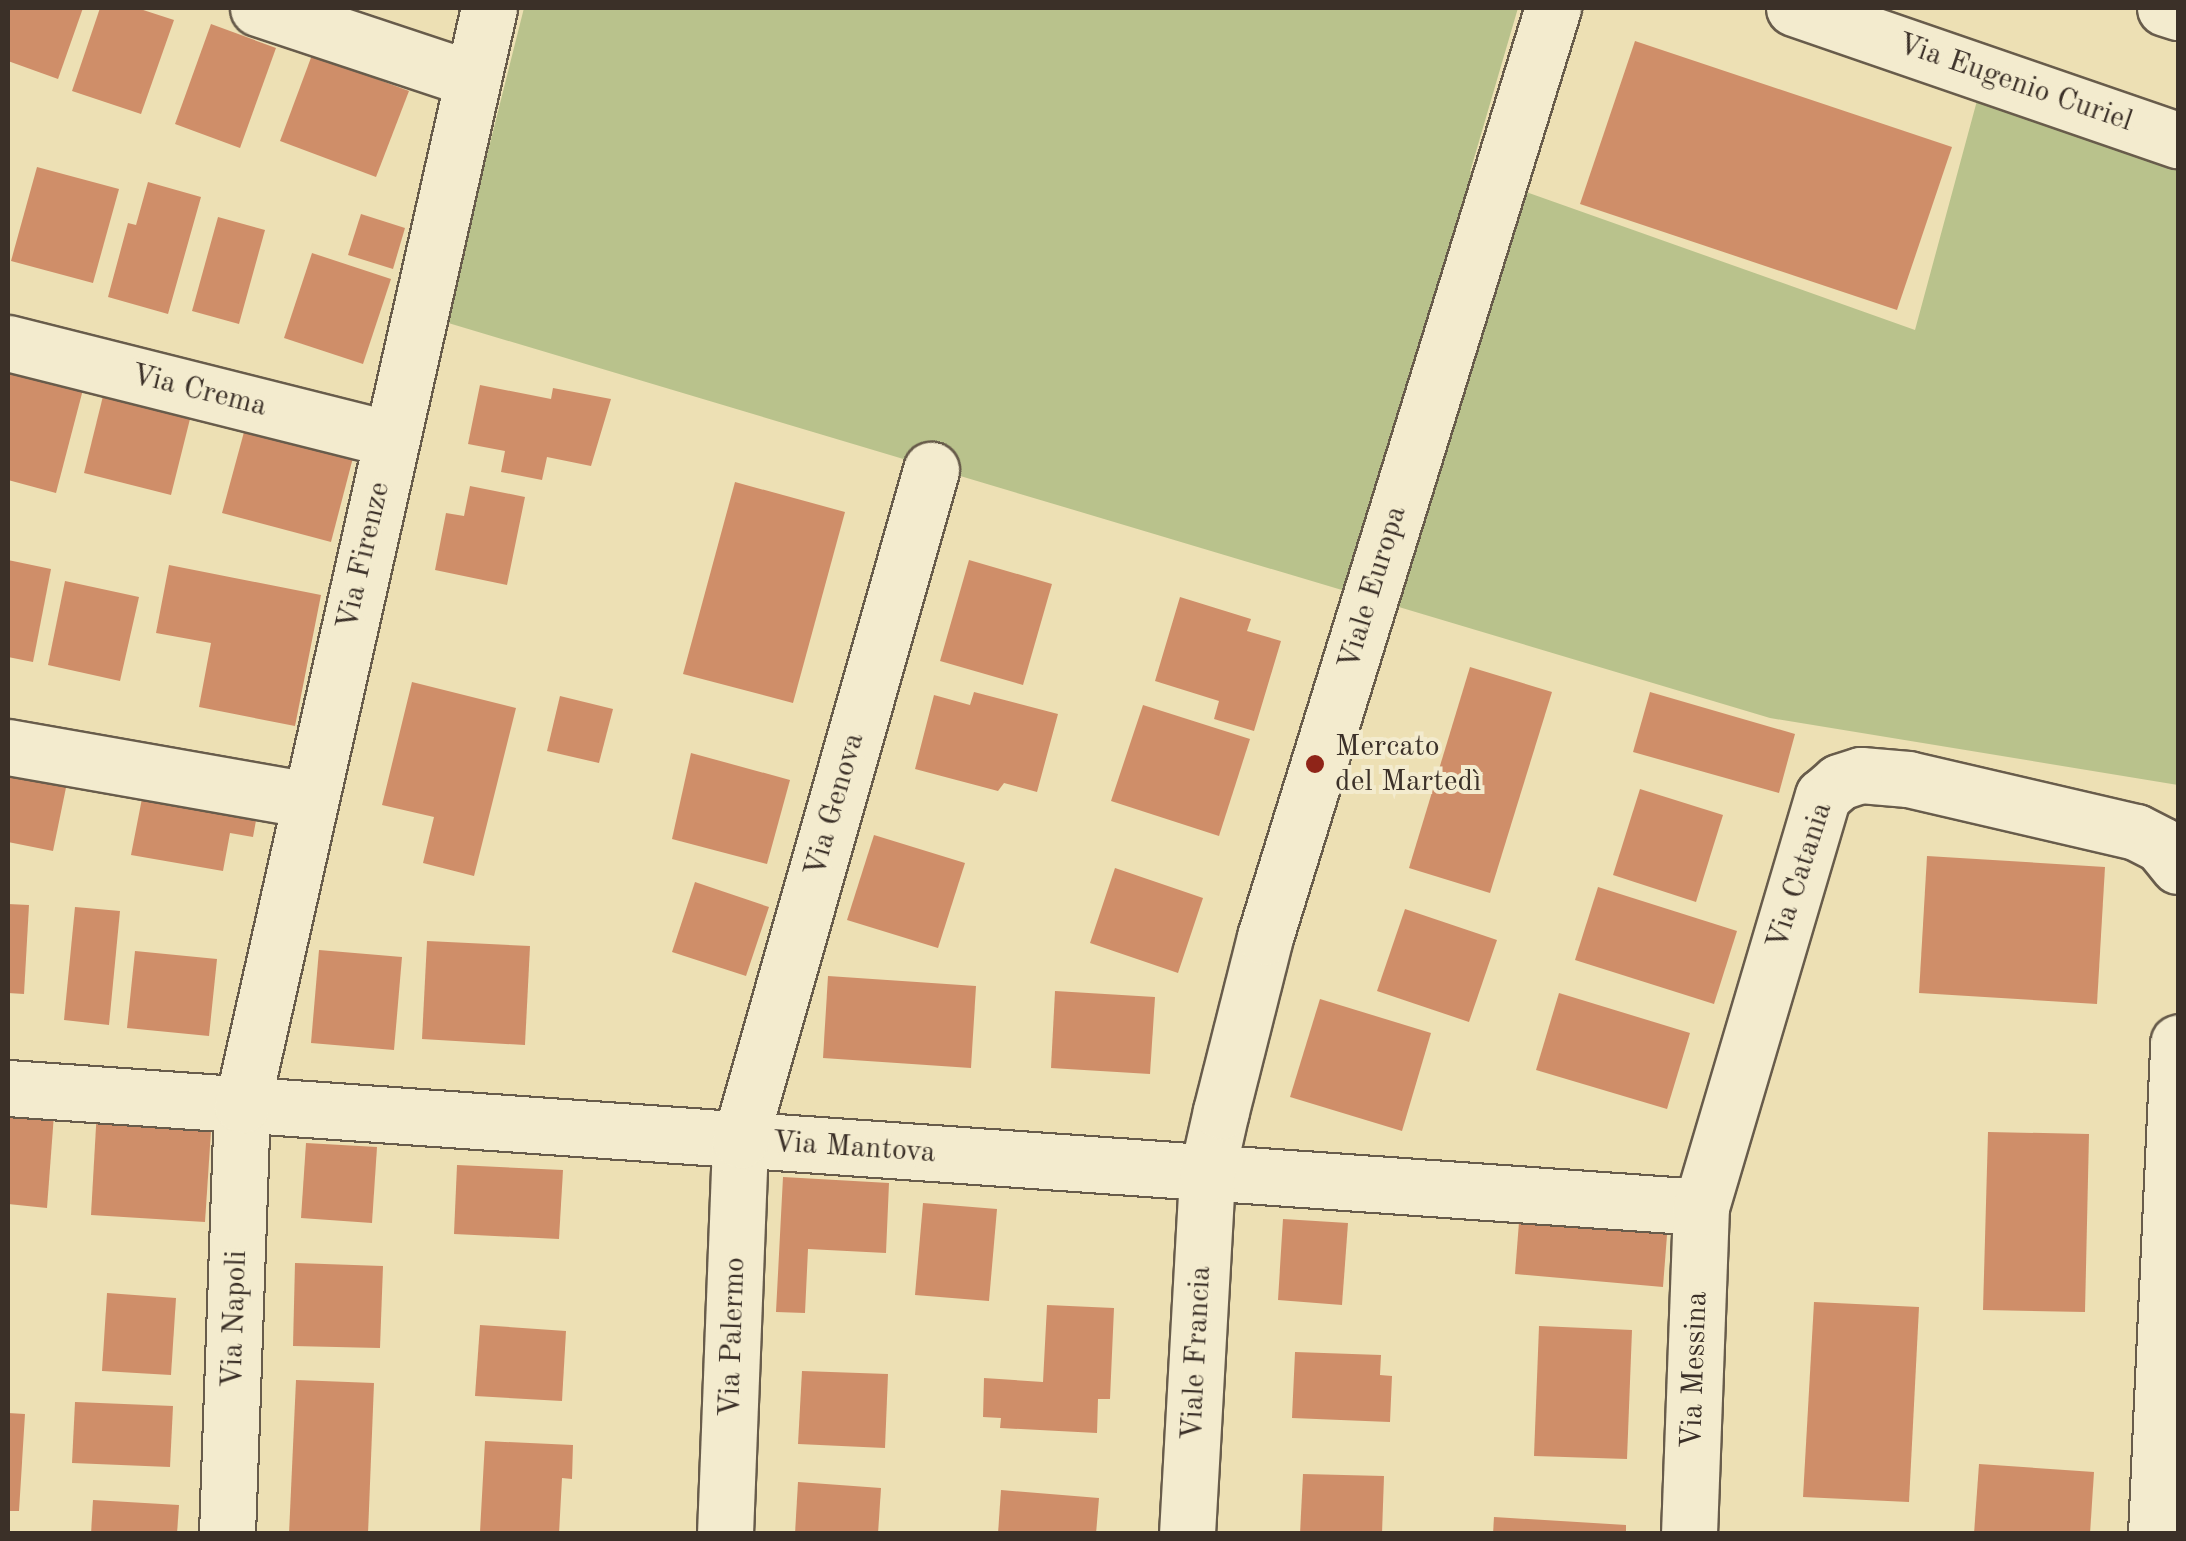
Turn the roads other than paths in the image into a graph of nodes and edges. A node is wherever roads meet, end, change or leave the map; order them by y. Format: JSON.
{"nodes":[{"id":1,"x":258,"y":8,"type":"edge"},
{"id":2,"x":489,"y":8,"type":"edge"},
{"id":3,"x":1552,"y":8,"type":"edge"},
{"id":4,"x":1794,"y":8,"type":"edge"},
{"id":5,"x":2165,"y":8,"type":"edge"},
{"id":6,"x":2178,"y":12,"type":"edge"},
{"id":7,"x":471,"y":78,"type":"junction"},
{"id":8,"x":2178,"y":140,"type":"edge"},
{"id":9,"x":8,"y":342,"type":"edge"},
{"id":10,"x":390,"y":439,"type":"junction"},
{"id":11,"x":931,"y":470,"type":"dead end"},
{"id":12,"x":8,"y":748,"type":"edge"},
{"id":13,"x":309,"y":800,"type":"junction"},
{"id":14,"x":2178,"y":866,"type":"edge"},
{"id":15,"x":2178,"y":1042,"type":"edge"},
{"id":16,"x":8,"y":1088,"type":"edge"},
{"id":17,"x":242,"y":1104,"type":"junction"},
{"id":18,"x":740,"y":1140,"type":"junction"},
{"id":19,"x":1206,"y":1173,"type":"junction"},
{"id":20,"x":2175,"y":1192,"type":"edge"},
{"id":21,"x":1701,"y":1207,"type":"junction"},
{"id":22,"x":227,"y":1534,"type":"edge"},
{"id":23,"x":725,"y":1534,"type":"edge"},
{"id":24,"x":1188,"y":1534,"type":"edge"},
{"id":25,"x":1689,"y":1534,"type":"edge"},
{"id":26,"x":2156,"y":1534,"type":"edge"}],
"edges":[{"from":1,"to":7,"type":"street"},
{"from":2,"to":7,"type":"street","name":"Via Firenze"},
{"from":3,"to":19,"type":"street","name":"Viale Europa"},
{"from":4,"to":8,"type":"street","name":"Via Eugenio Curiel"},
{"from":5,"to":6,"type":"street"},
{"from":7,"to":10,"type":"street","name":"Via Firenze"},
{"from":9,"to":10,"type":"street","name":"Via Crema"},
{"from":10,"to":13,"type":"street","name":"Via Firenze"},
{"from":11,"to":18,"type":"street","name":"Via Genova"},
{"from":12,"to":13,"type":"street"},
{"from":13,"to":17,"type":"street","name":"Via Firenze"},
{"from":14,"to":21,"type":"street","name":"Via Catania"},
{"from":15,"to":20,"type":"street"},
{"from":16,"to":17,"type":"street","name":"Via Mantova"},
{"from":17,"to":18,"type":"street","name":"Via Mantova"},
{"from":17,"to":22,"type":"street","name":"Via Napoli"},
{"from":18,"to":19,"type":"street","name":"Via Mantova"},
{"from":18,"to":23,"type":"street","name":"Via Palermo"},
{"from":19,"to":21,"type":"street","name":"Via Mantova"},
{"from":19,"to":24,"type":"street","name":"Viale Francia"},
{"from":20,"to":26,"type":"street"},
{"from":21,"to":25,"type":"street","name":"Via Messina"}]}
